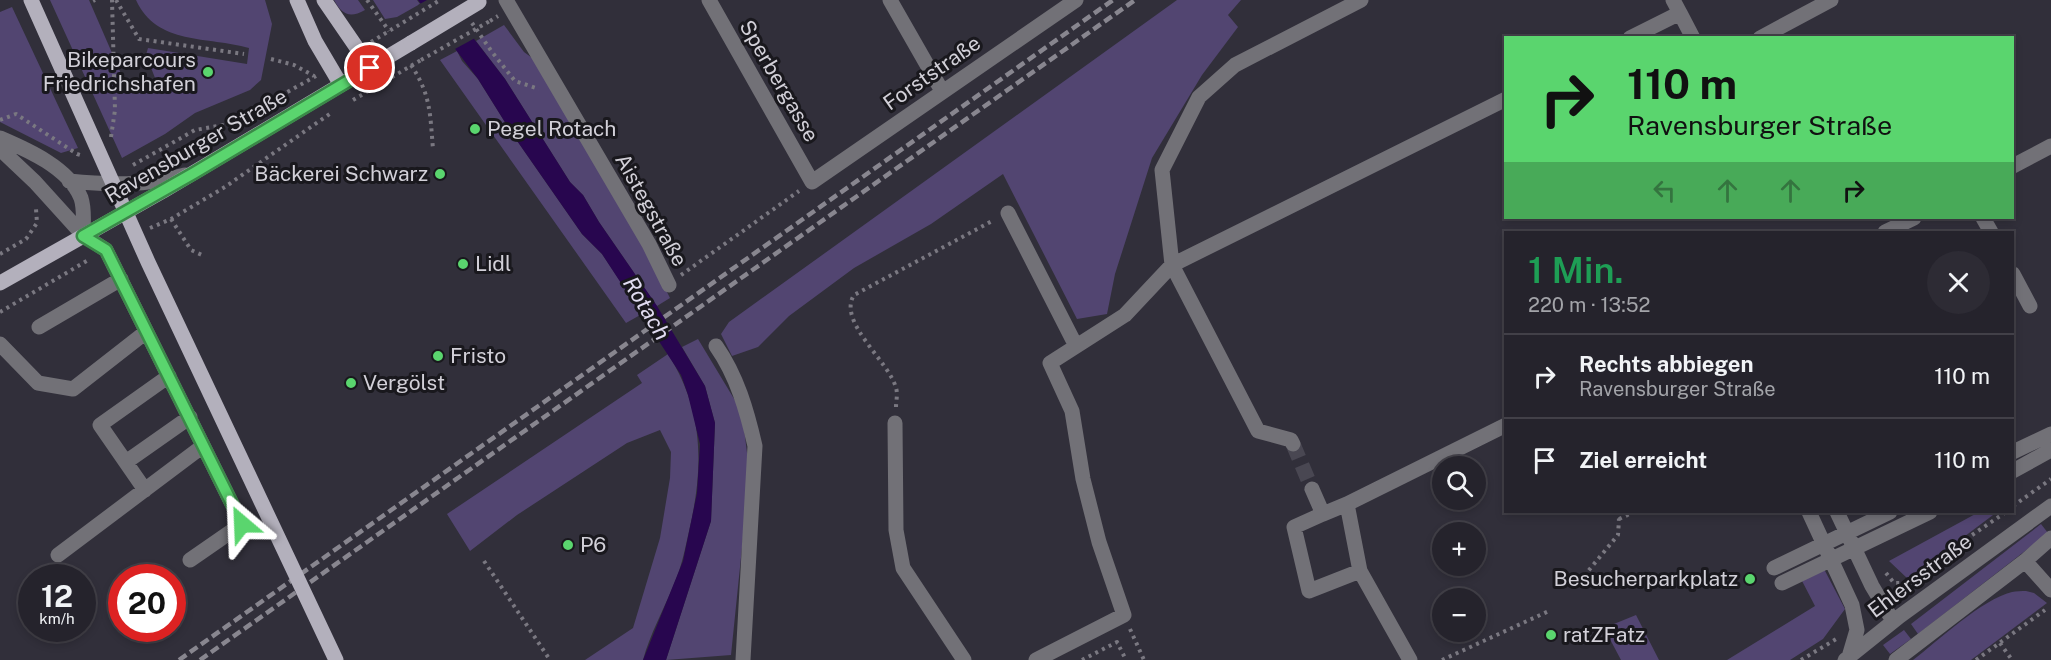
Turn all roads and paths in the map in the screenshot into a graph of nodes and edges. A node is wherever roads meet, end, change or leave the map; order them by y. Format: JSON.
{"nodes":[{"id":1,"x":31,"y":0,"type":"edge"},
{"id":2,"x":114,"y":0,"type":"edge"},
{"id":3,"x":297,"y":0,"type":"edge"},
{"id":4,"x":324,"y":0,"type":"edge"},
{"id":5,"x":367,"y":0,"type":"edge"},
{"id":6,"x":440,"y":0,"type":"edge"},
{"id":7,"x":506,"y":0,"type":"edge"},
{"id":8,"x":709,"y":0,"type":"edge"},
{"id":9,"x":890,"y":0,"type":"edge"},
{"id":10,"x":1075,"y":0,"type":"edge"},
{"id":11,"x":1361,"y":0,"type":"edge"},
{"id":12,"x":1831,"y":0,"type":"edge"},
{"id":13,"x":481,"y":1,"type":"edge"},
{"id":14,"x":1677,"y":7,"type":"edge"},
{"id":15,"x":468,"y":17,"type":"dead end"},
{"id":16,"x":490,"y":21,"type":"dead end"},
{"id":17,"x":388,"y":30,"type":"junction"},
{"id":18,"x":1633,"y":36,"type":"edge"},
{"id":19,"x":1692,"y":36,"type":"edge"},
{"id":20,"x":1764,"y":36,"type":"edge"},
{"id":21,"x":359,"y":50,"type":"junction"},
{"id":22,"x":244,"y":54,"type":"dead end"},
{"id":23,"x":271,"y":59,"type":"dead end"},
{"id":24,"x":330,"y":67,"type":"junction"},
{"id":25,"x":412,"y":67,"type":"junction"},
{"id":26,"x":370,"y":68,"type":"junction"},
{"id":27,"x":315,"y":77,"type":"junction"},
{"id":28,"x":341,"y":85,"type":"junction"},
{"id":29,"x":942,"y":91,"type":"junction"},
{"id":30,"x":561,"y":96,"type":"junction"},
{"id":31,"x":1504,"y":100,"type":"edge"},
{"id":32,"x":348,"y":103,"type":"dead end"},
{"id":33,"x":340,"y":107,"type":"dead end"},
{"id":34,"x":0,"y":120,"type":"edge"},
{"id":35,"x":0,"y":138,"type":"edge"},
{"id":36,"x":111,"y":140,"type":"dead end"},
{"id":37,"x":2051,"y":146,"type":"edge"},
{"id":38,"x":0,"y":149,"type":"edge"},
{"id":39,"x":433,"y":149,"type":"dead end"},
{"id":40,"x":87,"y":157,"type":"dead end"},
{"id":41,"x":2014,"y":165,"type":"edge"},
{"id":42,"x":127,"y":169,"type":"dead end"},
{"id":43,"x":194,"y":173,"type":"junction"},
{"id":44,"x":69,"y":181,"type":"junction"},
{"id":45,"x":812,"y":182,"type":"junction"},
{"id":46,"x":36,"y":201,"type":"dead end"},
{"id":47,"x":1008,"y":213,"type":"joint"},
{"id":48,"x":171,"y":219,"type":"junction"},
{"id":49,"x":1912,"y":219,"type":"edge"},
{"id":50,"x":144,"y":231,"type":"dead end"},
{"id":51,"x":1887,"y":231,"type":"edge"},
{"id":52,"x":83,"y":236,"type":"junction"},
{"id":53,"x":0,"y":254,"type":"edge"},
{"id":54,"x":202,"y":255,"type":"dead end"},
{"id":55,"x":83,"y":263,"type":"dead end"},
{"id":56,"x":1172,"y":265,"type":"junction"},
{"id":57,"x":2014,"y":276,"type":"edge"},
{"id":58,"x":121,"y":279,"type":"junction"},
{"id":59,"x":673,"y":281,"type":"joint"},
{"id":60,"x":0,"y":283,"type":"edge"},
{"id":61,"x":2030,"y":306,"type":"dead end"},
{"id":62,"x":0,"y":312,"type":"edge"},
{"id":63,"x":39,"y":327,"type":"dead end"},
{"id":64,"x":146,"y":332,"type":"junction"},
{"id":65,"x":0,"y":344,"type":"edge"},
{"id":66,"x":716,"y":346,"type":"dead end"},
{"id":67,"x":1076,"y":346,"type":"junction"},
{"id":68,"x":169,"y":376,"type":"junction"},
{"id":69,"x":190,"y":417,"type":"junction"},
{"id":70,"x":896,"y":423,"type":"joint"},
{"id":71,"x":1504,"y":426,"type":"edge"},
{"id":72,"x":2051,"y":434,"type":"edge"},
{"id":73,"x":1293,"y":444,"type":"tunnel mouth"},
{"id":74,"x":203,"y":446,"type":"junction"},
{"id":75,"x":2051,"y":450,"type":"edge"},
{"id":76,"x":2014,"y":452,"type":"edge"},
{"id":77,"x":126,"y":462,"type":"junction"},
{"id":78,"x":2014,"y":470,"type":"edge"},
{"id":79,"x":2051,"y":479,"type":"edge"},
{"id":80,"x":1312,"y":489,"type":"tunnel mouth"},
{"id":81,"x":145,"y":490,"type":"junction"},
{"id":82,"x":1347,"y":504,"type":"junction"},
{"id":83,"x":2014,"y":505,"type":"edge"},
{"id":84,"x":2051,"y":506,"type":"edge"},
{"id":85,"x":1616,"y":513,"type":"edge"},
{"id":86,"x":1632,"y":513,"type":"edge"},
{"id":87,"x":1809,"y":513,"type":"edge"},
{"id":88,"x":1838,"y":513,"type":"edge"},
{"id":89,"x":1888,"y":513,"type":"edge"},
{"id":90,"x":1928,"y":513,"type":"edge"},
{"id":91,"x":2005,"y":513,"type":"edge"},
{"id":92,"x":1323,"y":514,"type":"junction"},
{"id":93,"x":1619,"y":519,"type":"junction"},
{"id":94,"x":1847,"y":532,"type":"junction"},
{"id":95,"x":2051,"y":538,"type":"edge"},
{"id":96,"x":1823,"y":543,"type":"junction"},
{"id":97,"x":1855,"y":549,"type":"junction"},
{"id":98,"x":58,"y":555,"type":"dead end"},
{"id":99,"x":1830,"y":559,"type":"junction"},
{"id":100,"x":190,"y":561,"type":"dead end"},
{"id":101,"x":484,"y":561,"type":"dead end"},
{"id":102,"x":2025,"y":561,"type":"junction"},
{"id":103,"x":1774,"y":568,"type":"dead end"},
{"id":104,"x":1360,"y":571,"type":"junction"},
{"id":105,"x":1887,"y":572,"type":"dead end"},
{"id":106,"x":1584,"y":576,"type":"dead end"},
{"id":107,"x":1782,"y":583,"type":"dead end"},
{"id":108,"x":2051,"y":590,"type":"edge"},
{"id":109,"x":2045,"y":610,"type":"dead end"},
{"id":110,"x":1549,"y":611,"type":"dead end"},
{"id":111,"x":1124,"y":615,"type":"junction"},
{"id":112,"x":1893,"y":621,"type":"junction"},
{"id":113,"x":1834,"y":639,"type":"dead end"},
{"id":114,"x":2000,"y":643,"type":"junction"},
{"id":115,"x":1847,"y":658,"type":"edge"},
{"id":116,"x":336,"y":660,"type":"edge"},
{"id":117,"x":550,"y":660,"type":"edge"},
{"id":118,"x":743,"y":660,"type":"edge"},
{"id":119,"x":964,"y":660,"type":"edge"},
{"id":120,"x":1036,"y":660,"type":"edge"},
{"id":121,"x":1082,"y":660,"type":"edge"},
{"id":122,"x":1126,"y":660,"type":"edge"},
{"id":123,"x":1144,"y":660,"type":"edge"},
{"id":124,"x":1410,"y":660,"type":"edge"},
{"id":125,"x":1442,"y":660,"type":"edge"},
{"id":126,"x":1801,"y":660,"type":"edge"},
{"id":127,"x":1896,"y":660,"type":"edge"},
{"id":128,"x":1976,"y":660,"type":"edge"},
{"id":129,"x":2012,"y":660,"type":"edge"}],
"edges":[{"from":1,"to":116,"type":"main road","bridge":true},
{"from":2,"to":22,"type":"path"},
{"from":2,"to":36,"type":"path"},
{"from":3,"to":24,"type":"main road"},
{"from":4,"to":21,"type":"main road"},
{"from":5,"to":17,"type":"path"},
{"from":6,"to":17,"type":"path"},
{"from":7,"to":30,"type":"street","name":"Aistegstraße"},
{"from":8,"to":45,"type":"street","name":"Sperbergasse"},
{"from":9,"to":29,"type":"street"},
{"from":10,"to":29,"type":"street","name":"Forststraße"},
{"from":11,"to":56,"type":"street"},
{"from":12,"to":20,"type":"street"},
{"from":13,"to":26,"type":"main road","name":"Ravensburger Straße","bridge":true},
{"from":14,"to":18,"type":"street"},
{"from":14,"to":19,"type":"street"},
{"from":15,"to":30,"type":"path"},
{"from":16,"to":25,"type":"path","bridge":true},
{"from":17,"to":21,"type":"path"},
{"from":21,"to":26,"type":"main road"},
{"from":23,"to":27,"type":"path"},
{"from":24,"to":27,"type":"path"},
{"from":24,"to":28,"type":"main road"},
{"from":25,"to":32,"type":"path"},
{"from":25,"to":39,"type":"path"},
{"from":26,"to":28,"type":"main road","name":"Ravensburger Straße"},
{"from":27,"to":42,"type":"path"},
{"from":28,"to":43,"type":"main road","name":"Ravensburger Straße"},
{"from":29,"to":45,"type":"street","name":"Forststraße"},
{"from":30,"to":59,"type":"street","name":"Aistegstraße"},
{"from":31,"to":56,"type":"street"},
{"from":33,"to":48,"type":"path"},
{"from":34,"to":40,"type":"path"},
{"from":35,"to":44,"type":"street"},
{"from":37,"to":41,"type":"street"},
{"from":38,"to":52,"type":"street"},
{"from":43,"to":44,"type":"street"},
{"from":43,"to":52,"type":"main road","name":"Ravensburger Straße"},
{"from":44,"to":52,"type":"street"},
{"from":45,"to":59,"type":"path"},
{"from":46,"to":53,"type":"path"},
{"from":47,"to":67,"type":"street"},
{"from":47,"to":70,"type":"path"},
{"from":48,"to":50,"type":"path"},
{"from":48,"to":54,"type":"path"},
{"from":49,"to":51,"type":"street"},
{"from":52,"to":58,"type":"street"},
{"from":52,"to":60,"type":"main road","name":"Ravensburger Straße"},
{"from":55,"to":62,"type":"path"},
{"from":56,"to":67,"type":"street"},
{"from":56,"to":73,"type":"street"},
{"from":57,"to":61,"type":"street"},
{"from":58,"to":63,"type":"street"},
{"from":58,"to":64,"type":"street"},
{"from":64,"to":65,"type":"street"},
{"from":64,"to":68,"type":"street"},
{"from":66,"to":118,"type":"street"},
{"from":67,"to":111,"type":"street"},
{"from":68,"to":69,"type":"street"},
{"from":68,"to":77,"type":"street"},
{"from":69,"to":74,"type":"street"},
{"from":69,"to":77,"type":"street"},
{"from":70,"to":119,"type":"street"},
{"from":71,"to":82,"type":"street"},
{"from":72,"to":76,"type":"street"},
{"from":74,"to":81,"type":"street"},
{"from":74,"to":100,"type":"street"},
{"from":75,"to":78,"type":"street"},
{"from":77,"to":81,"type":"street"},
{"from":79,"to":83,"type":"path"},
{"from":80,"to":92,"type":"street"},
{"from":81,"to":98,"type":"street"},
{"from":82,"to":92,"type":"street"},
{"from":82,"to":104,"type":"street"},
{"from":84,"to":112,"type":"street","name":"Ehlersstraße"},
{"from":85,"to":93,"type":"path"},
{"from":86,"to":93,"type":"path"},
{"from":87,"to":96,"type":"street"},
{"from":88,"to":94,"type":"street"},
{"from":89,"to":94,"type":"street"},
{"from":90,"to":97,"type":"street"},
{"from":91,"to":105,"type":"path"},
{"from":92,"to":104,"type":"street"},
{"from":93,"to":106,"type":"path"},
{"from":94,"to":96,"type":"street"},
{"from":94,"to":97,"type":"street"},
{"from":95,"to":102,"type":"street"},
{"from":96,"to":99,"type":"street"},
{"from":96,"to":103,"type":"street"},
{"from":97,"to":99,"type":"street"},
{"from":97,"to":112,"type":"street"},
{"from":99,"to":107,"type":"street"},
{"from":99,"to":115,"type":"street"},
{"from":101,"to":117,"type":"path"},
{"from":102,"to":108,"type":"street"},
{"from":102,"to":127,"type":"street"},
{"from":104,"to":124,"type":"street"},
{"from":109,"to":114,"type":"path"},
{"from":110,"to":125,"type":"path"},
{"from":111,"to":120,"type":"street"},
{"from":111,"to":123,"type":"path"},
{"from":112,"to":115,"type":"street","name":"Ehlersstraße"},
{"from":113,"to":126,"type":"path"},
{"from":114,"to":128,"type":"path"},
{"from":114,"to":129,"type":"path"},
{"from":121,"to":122,"type":"path"}]}
